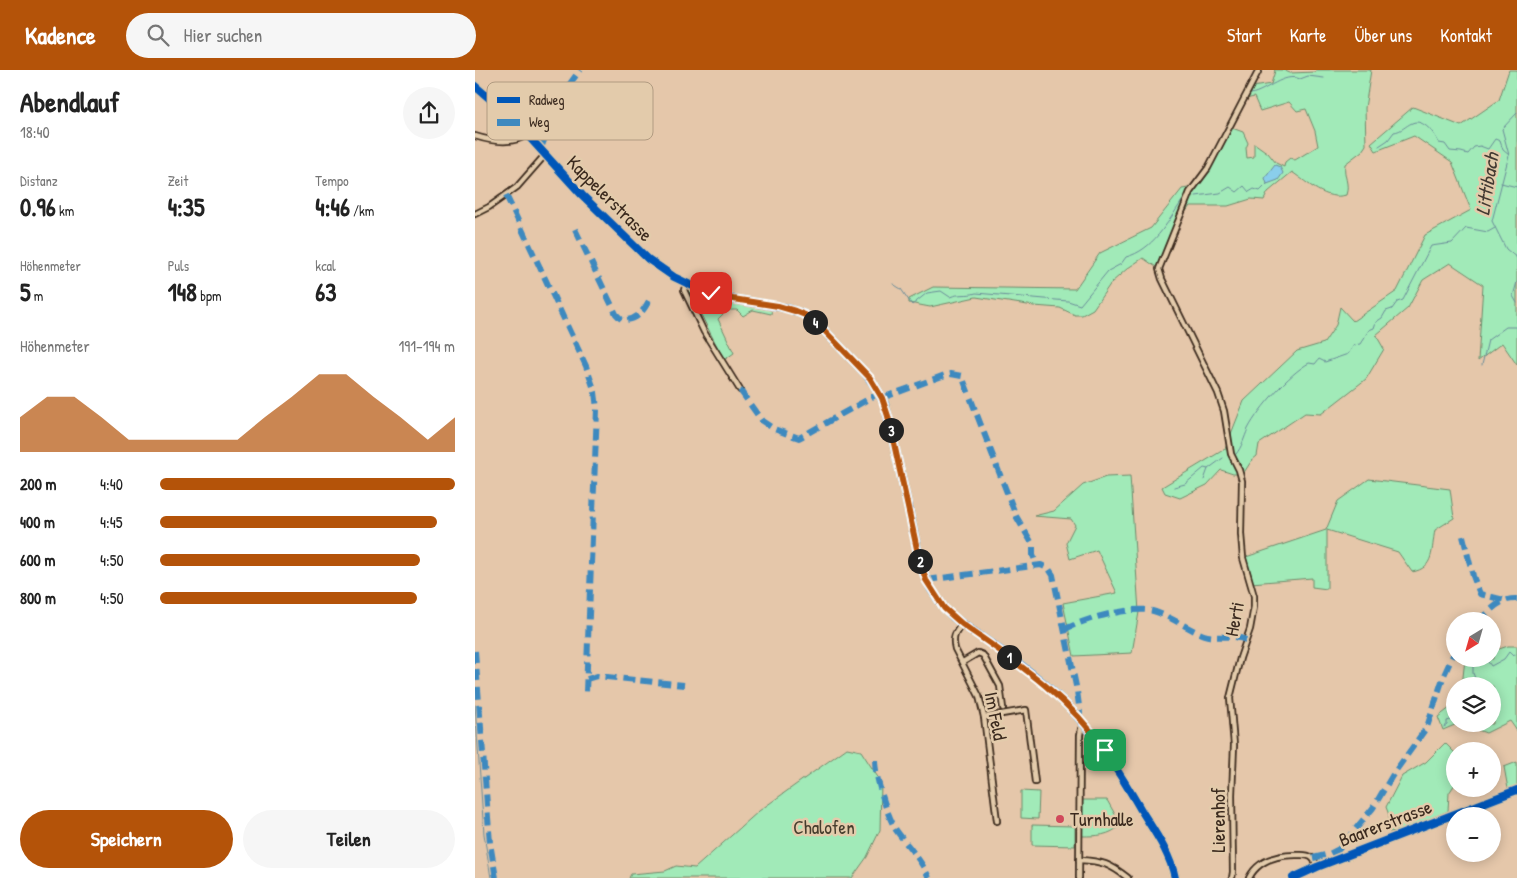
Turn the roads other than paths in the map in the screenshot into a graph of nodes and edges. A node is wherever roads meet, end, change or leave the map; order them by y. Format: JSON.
{"nodes":[{"id":1,"x":1259,"y":70,"type":"edge"},
{"id":2,"x":475,"y":86,"type":"edge"},
{"id":3,"x":487,"y":96,"type":"edge"},
{"id":4,"x":491,"y":140,"type":"edge"},
{"id":5,"x":515,"y":140,"type":"edge"},
{"id":6,"x":531,"y":140,"type":"edge"},
{"id":7,"x":545,"y":155,"type":"junction"},
{"id":8,"x":475,"y":214,"type":"edge"},
{"id":9,"x":686,"y":283,"type":"junction"},
{"id":10,"x":741,"y":390,"type":"dead end"},
{"id":11,"x":962,"y":624,"type":"junction"},
{"id":12,"x":963,"y":662,"type":"junction"},
{"id":13,"x":1003,"y":708,"type":"dead end"},
{"id":14,"x":984,"y":717,"type":"junction"},
{"id":15,"x":1085,"y":724,"type":"junction"},
{"id":16,"x":1233,"y":761,"type":"joint"},
{"id":17,"x":1035,"y":782,"type":"dead end"},
{"id":18,"x":1517,"y":790,"type":"edge"},
{"id":19,"x":997,"y":821,"type":"dead end"},
{"id":20,"x":1079,"y":860,"type":"junction"},
{"id":21,"x":1317,"y":867,"type":"junction"},
{"id":22,"x":1079,"y":878,"type":"edge"},
{"id":23,"x":1128,"y":878,"type":"edge"},
{"id":24,"x":1175,"y":878,"type":"edge"},
{"id":25,"x":1232,"y":878,"type":"edge"},
{"id":26,"x":1249,"y":878,"type":"edge"},
{"id":27,"x":1293,"y":878,"type":"edge"}],
"edges":[{"from":1,"to":16,"type":"street","name":"Herti"},
{"from":2,"to":3,"type":"street","name":"Kappelerstrasse"},
{"from":4,"to":5,"type":"street"},
{"from":6,"to":7,"type":"street","name":"Kappelerstrasse"},
{"from":7,"to":8,"type":"street"},
{"from":7,"to":9,"type":"street","name":"Kappelerstrasse"},
{"from":9,"to":10,"type":"street"},
{"from":9,"to":11,"type":"street","name":"Kappelerstrasse"},
{"from":11,"to":12,"type":"street","name":"Im Feld"},
{"from":11,"to":15,"type":"street","name":"Kappelerstrasse"},
{"from":12,"to":13,"type":"street"},
{"from":12,"to":14,"type":"street","name":"Im Feld"},
{"from":14,"to":17,"type":"street"},
{"from":14,"to":19,"type":"street","name":"Im Feld"},
{"from":15,"to":20,"type":"street"},
{"from":15,"to":24,"type":"street","name":"Kappelerstrasse"},
{"from":16,"to":25,"type":"street","name":"Lierenhof"},
{"from":18,"to":21,"type":"street","name":"Baarerstrasse"},
{"from":20,"to":22,"type":"street"},
{"from":20,"to":23,"type":"street"},
{"from":21,"to":26,"type":"street"},
{"from":21,"to":27,"type":"street","name":"Baarerstrasse"}]}
